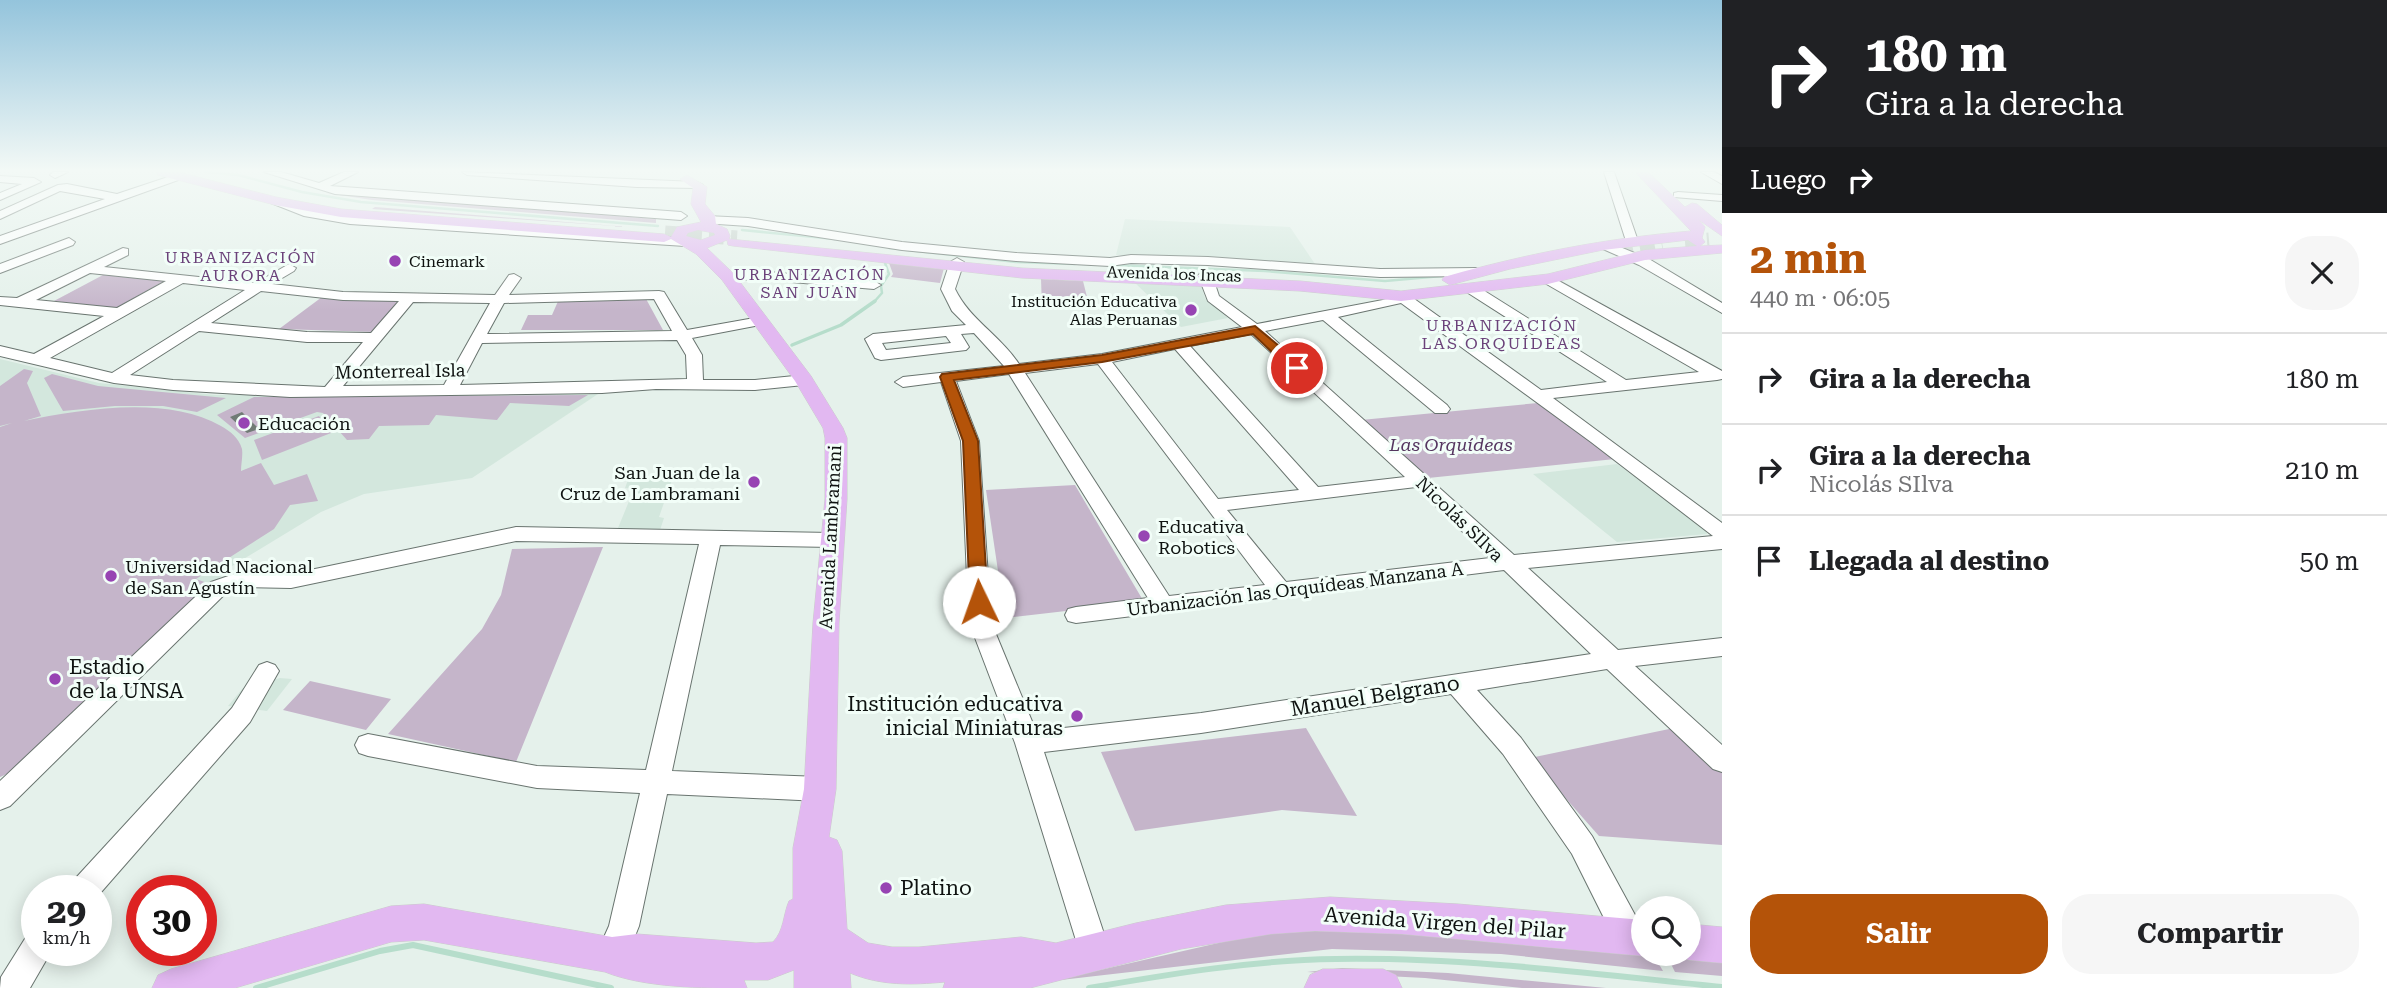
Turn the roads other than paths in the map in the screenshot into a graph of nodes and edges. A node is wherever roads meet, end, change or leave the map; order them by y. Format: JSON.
{"nodes":[{"id":1,"x":59,"y":218,"type":"edge"},
{"id":2,"x":343,"y":218,"type":"edge"},
{"id":3,"x":394,"y":218,"type":"edge"},
{"id":4,"x":466,"y":218,"type":"edge"},
{"id":5,"x":606,"y":218,"type":"edge"},
{"id":6,"x":682,"y":218,"type":"edge"},
{"id":7,"x":708,"y":218,"type":"edge"},
{"id":8,"x":1625,"y":218,"type":"edge"},
{"id":9,"x":1692,"y":218,"type":"edge"},
{"id":10,"x":1697,"y":218,"type":"edge"},
{"id":11,"x":413,"y":220,"type":"junction"},
{"id":12,"x":434,"y":224,"type":"junction"},
{"id":13,"x":532,"y":224,"type":"junction"},
{"id":14,"x":681,"y":226,"type":"junction"},
{"id":15,"x":717,"y":232,"type":"junction"},
{"id":16,"x":1711,"y":235,"type":"edge"},
{"id":17,"x":0,"y":240,"type":"edge"},
{"id":18,"x":1632,"y":240,"type":"junction"},
{"id":19,"x":69,"y":242,"type":"dead end"},
{"id":20,"x":1657,"y":246,"type":"tunnel mouth"},
{"id":21,"x":897,"y":248,"type":"junction"},
{"id":22,"x":123,"y":252,"type":"dead end"},
{"id":23,"x":1618,"y":253,"type":"junction"},
{"id":24,"x":956,"y":264,"type":"junction"},
{"id":25,"x":289,"y":268,"type":"dead end"},
{"id":26,"x":0,"y":269,"type":"edge"},
{"id":27,"x":89,"y":269,"type":"junction"},
{"id":28,"x":728,"y":277,"type":"junction"},
{"id":29,"x":182,"y":278,"type":"junction"},
{"id":30,"x":514,"y":278,"type":"dead end"},
{"id":31,"x":1206,"y":278,"type":"junction"},
{"id":32,"x":1548,"y":279,"type":"junction"},
{"id":33,"x":1473,"y":280,"type":"junction"},
{"id":34,"x":1439,"y":283,"type":"junction"},
{"id":35,"x":874,"y":285,"type":"dead end"},
{"id":36,"x":258,"y":286,"type":"junction"},
{"id":37,"x":1410,"y":293,"type":"junction"},
{"id":38,"x":409,"y":298,"type":"junction"},
{"id":39,"x":499,"y":299,"type":"junction"},
{"id":40,"x":0,"y":301,"type":"edge"},
{"id":41,"x":18,"y":303,"type":"junction"},
{"id":42,"x":1722,"y":309,"type":"edge"},
{"id":43,"x":120,"y":313,"type":"junction"},
{"id":44,"x":1327,"y":316,"type":"junction"},
{"id":45,"x":760,"y":321,"type":"junction"},
{"id":46,"x":195,"y":326,"type":"junction"},
{"id":47,"x":979,"y":328,"type":"junction"},
{"id":48,"x":1255,"y":330,"type":"junction"},
{"id":49,"x":951,"y":331,"type":"junction"},
{"id":50,"x":682,"y":335,"type":"junction"},
{"id":51,"x":374,"y":338,"type":"junction"},
{"id":52,"x":479,"y":339,"type":"junction"},
{"id":53,"x":1179,"y":344,"type":"junction"},
{"id":54,"x":0,"y":351,"type":"edge"},
{"id":55,"x":1102,"y":359,"type":"junction"},
{"id":56,"x":35,"y":360,"type":"junction"},
{"id":57,"x":1013,"y":369,"type":"junction"},
{"id":58,"x":1718,"y":375,"type":"edge"},
{"id":59,"x":947,"y":377,"type":"junction"},
{"id":60,"x":114,"y":378,"type":"junction"},
{"id":61,"x":804,"y":380,"type":"junction"},
{"id":62,"x":902,"y":382,"type":"dead end"},
{"id":63,"x":695,"y":384,"type":"junction"},
{"id":64,"x":1622,"y":385,"type":"junction"},
{"id":65,"x":450,"y":388,"type":"junction"},
{"id":66,"x":329,"y":392,"type":"junction"},
{"id":67,"x":1537,"y":395,"type":"junction"},
{"id":68,"x":1441,"y":409,"type":"dead end"},
{"id":69,"x":1421,"y":481,"type":"junction"},
{"id":70,"x":1313,"y":494,"type":"junction"},
{"id":71,"x":1213,"y":506,"type":"junction"},
{"id":72,"x":1722,"y":533,"type":"edge"},
{"id":73,"x":711,"y":538,"type":"junction"},
{"id":74,"x":832,"y":540,"type":"junction"},
{"id":75,"x":1722,"y":542,"type":"edge"},
{"id":76,"x":1506,"y":563,"type":"junction"},
{"id":77,"x":1280,"y":589,"type":"junction"},
{"id":78,"x":1163,"y":605,"type":"junction"},
{"id":79,"x":1076,"y":615,"type":"dead end"},
{"id":80,"x":1722,"y":647,"type":"edge"},
{"id":81,"x":1614,"y":659,"type":"junction"},
{"id":82,"x":267,"y":671,"type":"dead end"},
{"id":83,"x":1457,"y":684,"type":"junction"},
{"id":84,"x":1028,"y":743,"type":"junction"},
{"id":85,"x":368,"y":745,"type":"dead end"},
{"id":86,"x":1722,"y":761,"type":"edge"},
{"id":87,"x":656,"y":783,"type":"junction"},
{"id":88,"x":820,"y":789,"type":"junction"},
{"id":89,"x":0,"y":798,"type":"edge"},
{"id":90,"x":810,"y":848,"type":"junction"},
{"id":91,"x":97,"y":875,"type":"edge"},
{"id":92,"x":1631,"y":928,"type":"edge"},
{"id":93,"x":1631,"y":937,"type":"edge"},
{"id":94,"x":830,"y":938,"type":"junction"},
{"id":95,"x":1701,"y":943,"type":"edge"},
{"id":96,"x":1722,"y":945,"type":"edge"},
{"id":97,"x":1094,"y":951,"type":"junction"},
{"id":98,"x":612,"y":955,"type":"junction"},
{"id":99,"x":1060,"y":962,"type":"junction"},
{"id":100,"x":26,"y":966,"type":"edge"},
{"id":101,"x":12,"y":988,"type":"edge"},
{"id":102,"x":171,"y":988,"type":"edge"},
{"id":103,"x":728,"y":988,"type":"edge"},
{"id":104,"x":813,"y":988,"type":"edge"},
{"id":105,"x":832,"y":988,"type":"edge"},
{"id":106,"x":961,"y":988,"type":"edge"},
{"id":107,"x":1324,"y":988,"type":"edge"},
{"id":108,"x":1383,"y":988,"type":"edge"}],
"edges":[{"from":1,"to":17,"type":"street"},
{"from":2,"to":12,"type":"street"},
{"from":3,"to":11,"type":"main road"},
{"from":4,"to":13,"type":"main road"},
{"from":5,"to":14,"type":"street"},
{"from":6,"to":14,"type":"main road"},
{"from":7,"to":15,"type":"main road","name":"Avenida Lambramani"},
{"from":8,"to":18,"type":"street"},
{"from":9,"to":16,"type":"main road"},
{"from":10,"to":16,"type":"main road"},
{"from":11,"to":12,"type":"main road"},
{"from":11,"to":13,"type":"main road"},
{"from":12,"to":14,"type":"street"},
{"from":13,"to":14,"type":"main road"},
{"from":14,"to":15,"type":"main road"},
{"from":14,"to":15,"type":"main road"},
{"from":14,"to":28,"type":"main road","name":"Avenida Lambramani"},
{"from":15,"to":21,"type":"main road","name":"Avenida los Incas"},
{"from":15,"to":21,"type":"street"},
{"from":15,"to":28,"type":"main road","name":"Avenida Lambramani"},
{"from":16,"to":18,"type":"main road","name":"Avenida los Incas"},
{"from":16,"to":20,"type":"main road"},
{"from":16,"to":23,"type":"main road","name":"Avenida los Incas"},
{"from":18,"to":23,"type":"main road","name":"Avenida los Incas"},
{"from":19,"to":26,"type":"street"},
{"from":21,"to":24,"type":"main road","name":"Avenida los Incas"},
{"from":21,"to":33,"type":"street"},
{"from":22,"to":27,"type":"street"},
{"from":23,"to":32,"type":"main road","name":"Avenida los Incas"},
{"from":23,"to":33,"type":"main road","name":"Avenida los Incas"},
{"from":23,"to":34,"type":"main road","name":"Avenida los Incas"},
{"from":23,"to":42,"type":"street"},
{"from":24,"to":31,"type":"main road","name":"Avenida los Incas"},
{"from":24,"to":47,"type":"street"},
{"from":25,"to":36,"type":"street"},
{"from":27,"to":29,"type":"street"},
{"from":27,"to":41,"type":"street"},
{"from":28,"to":35,"type":"street"},
{"from":28,"to":45,"type":"main road","name":"Avenida Lambramani"},
{"from":29,"to":36,"type":"street"},
{"from":29,"to":43,"type":"street"},
{"from":30,"to":39,"type":"street"},
{"from":31,"to":37,"type":"main road","name":"Avenida los Incas"},
{"from":31,"to":48,"type":"street","name":"Nicolás SIlva"},
{"from":32,"to":33,"type":"main road","name":"Avenida los Incas"},
{"from":32,"to":58,"type":"street"},
{"from":33,"to":34,"type":"main road"},
{"from":33,"to":37,"type":"main road","name":"Avenida los Incas"},
{"from":33,"to":64,"type":"street"},
{"from":34,"to":37,"type":"main road","name":"Avenida los Incas"},
{"from":36,"to":38,"type":"street"},
{"from":36,"to":46,"type":"street"},
{"from":37,"to":44,"type":"street"},
{"from":37,"to":67,"type":"street"},
{"from":38,"to":39,"type":"street"},
{"from":38,"to":51,"type":"street"},
{"from":39,"to":50,"type":"street"},
{"from":39,"to":52,"type":"street"},
{"from":40,"to":41,"type":"street"},
{"from":41,"to":43,"type":"street"},
{"from":43,"to":56,"type":"street"},
{"from":44,"to":48,"type":"street"},
{"from":44,"to":68,"type":"street"},
{"from":45,"to":50,"type":"street"},
{"from":45,"to":61,"type":"main road","name":"Avenida Lambramani"},
{"from":46,"to":51,"type":"street"},
{"from":46,"to":60,"type":"street"},
{"from":47,"to":49,"type":"street"},
{"from":47,"to":57,"type":"street"},
{"from":48,"to":53,"type":"street"},
{"from":48,"to":69,"type":"street","name":"Nicolás SIlva"},
{"from":49,"to":49,"type":"street"},
{"from":50,"to":52,"type":"street"},
{"from":50,"to":63,"type":"street"},
{"from":51,"to":66,"type":"street"},
{"from":52,"to":65,"type":"street"},
{"from":53,"to":55,"type":"street"},
{"from":53,"to":70,"type":"street"},
{"from":54,"to":56,"type":"street","name":"Monterreal Isla"},
{"from":55,"to":57,"type":"street"},
{"from":55,"to":71,"type":"street"},
{"from":56,"to":60,"type":"street","name":"Monterreal Isla"},
{"from":57,"to":59,"type":"street"},
{"from":57,"to":78,"type":"street"},
{"from":58,"to":64,"type":"street"},
{"from":59,"to":62,"type":"street"},
{"from":59,"to":84,"type":"street"},
{"from":60,"to":66,"type":"street","name":"Monterreal Isla"},
{"from":61,"to":63,"type":"street","name":"Monterreal Isla"},
{"from":61,"to":74,"type":"main road","name":"Avenida Lambramani"},
{"from":63,"to":65,"type":"street","name":"Monterreal Isla"},
{"from":64,"to":67,"type":"street"},
{"from":65,"to":66,"type":"street","name":"Monterreal Isla"},
{"from":67,"to":72,"type":"street"},
{"from":69,"to":70,"type":"street"},
{"from":69,"to":76,"type":"street","name":"Nicolás SIlva"},
{"from":70,"to":71,"type":"street"},
{"from":71,"to":77,"type":"street"},
{"from":73,"to":74,"type":"street"},
{"from":73,"to":87,"type":"street"},
{"from":73,"to":89,"type":"street"},
{"from":74,"to":88,"type":"main road","name":"Avenida Lambramani"},
{"from":75,"to":76,"type":"street","name":"Urbanización las Orquídeas Manzana A"},
{"from":76,"to":77,"type":"street","name":"Urbanización las Orquídeas Manzana A"},
{"from":76,"to":81,"type":"street","name":"Nicolás SIlva"},
{"from":77,"to":78,"type":"street","name":"Urbanización las Orquídeas Manzana A"},
{"from":78,"to":79,"type":"street","name":"Urbanización las Orquídeas Manzana A"},
{"from":80,"to":81,"type":"street","name":"Manuel Belgrano"},
{"from":81,"to":83,"type":"street","name":"Manuel Belgrano"},
{"from":81,"to":86,"type":"street","name":"Nicolás SIlva"},
{"from":82,"to":91,"type":"street"},
{"from":83,"to":84,"type":"street","name":"Manuel Belgrano"},
{"from":83,"to":92,"type":"street"},
{"from":84,"to":97,"type":"street"},
{"from":85,"to":87,"type":"street"},
{"from":87,"to":88,"type":"street"},
{"from":87,"to":98,"type":"street"},
{"from":88,"to":90,"type":"main road","name":"Avenida Lambramani"},
{"from":88,"to":94,"type":"main road","name":"Avenida Lambramani"},
{"from":90,"to":98,"type":"main road"},
{"from":90,"to":104,"type":"main road","name":"Avenida Lambramani"},
{"from":93,"to":97,"type":"main road","name":"Avenida Virgen del Pilar"},
{"from":94,"to":99,"type":"main road"},
{"from":94,"to":105,"type":"main road","name":"Avenida Lambramani"},
{"from":95,"to":96,"type":"main road"},
{"from":97,"to":99,"type":"main road","name":"Avenida Virgen del Pilar"},
{"from":98,"to":102,"type":"main road"},
{"from":98,"to":103,"type":"main road"},
{"from":99,"to":106,"type":"main road","name":"Avenida Virgen del Pilar"},
{"from":100,"to":101,"type":"street"},
{"from":107,"to":108,"type":"main road"}]}
